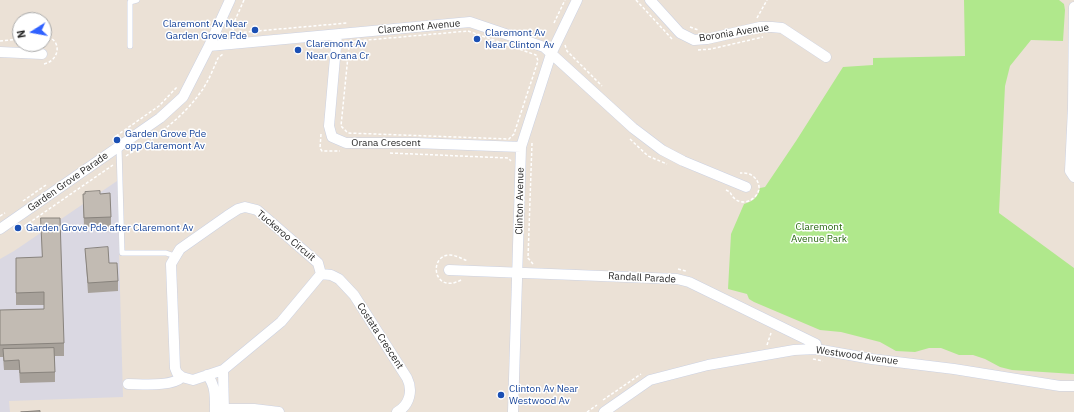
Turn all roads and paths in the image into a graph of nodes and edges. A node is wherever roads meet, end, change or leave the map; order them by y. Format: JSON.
{"nodes":[{"id":1,"x":137,"y":0,"type":"edge"},
{"id":2,"x":230,"y":0,"type":"edge"},
{"id":3,"x":244,"y":0,"type":"edge"},
{"id":4,"x":565,"y":0,"type":"edge"},
{"id":5,"x":578,"y":0,"type":"edge"},
{"id":6,"x":650,"y":0,"type":"edge"},
{"id":7,"x":768,"y":0,"type":"edge"},
{"id":8,"x":1074,"y":7,"type":"edge"},
{"id":9,"x":757,"y":18,"type":"dead end"},
{"id":10,"x":352,"y":23,"type":"dead end"},
{"id":11,"x":689,"y":26,"type":"dead end"},
{"id":12,"x":553,"y":27,"type":"dead end"},
{"id":13,"x":702,"y":32,"type":"dead end"},
{"id":14,"x":337,"y":35,"type":"junction"},
{"id":15,"x":12,"y":40,"type":"edge"},
{"id":16,"x":0,"y":41,"type":"edge"},
{"id":17,"x":356,"y":41,"type":"joint"},
{"id":18,"x":565,"y":44,"type":"dead end"},
{"id":19,"x":130,"y":46,"type":"dead end"},
{"id":20,"x":209,"y":46,"type":"junction"},
{"id":21,"x":0,"y":52,"type":"edge"},
{"id":22,"x":225,"y":53,"type":"dead end"},
{"id":23,"x":42,"y":54,"type":"dead end"},
{"id":24,"x":551,"y":54,"type":"junction"},
{"id":25,"x":826,"y":58,"type":"dead end"},
{"id":26,"x":602,"y":86,"type":"dead end"},
{"id":27,"x":177,"y":87,"type":"dead end"},
{"id":28,"x":322,"y":129,"type":"dead end"},
{"id":29,"x":627,"y":135,"type":"dead end"},
{"id":30,"x":112,"y":139,"type":"dead end"},
{"id":31,"x":533,"y":139,"type":"dead end"},
{"id":32,"x":119,"y":147,"type":"junction"},
{"id":33,"x":521,"y":147,"type":"junction"},
{"id":34,"x":346,"y":152,"type":"dead end"},
{"id":35,"x":385,"y":153,"type":"dead end"},
{"id":36,"x":120,"y":161,"type":"junction"},
{"id":37,"x":514,"y":163,"type":"dead end"},
{"id":38,"x":670,"y":165,"type":"dead end"},
{"id":39,"x":737,"y":174,"type":"dead end"},
{"id":40,"x":1074,"y":177,"type":"edge"},
{"id":41,"x":50,"y":182,"type":"dead end"},
{"id":42,"x":746,"y":187,"type":"dead end"},
{"id":43,"x":724,"y":189,"type":"dead end"},
{"id":44,"x":21,"y":202,"type":"dead end"},
{"id":45,"x":6,"y":213,"type":"dead end"},
{"id":46,"x":0,"y":216,"type":"edge"},
{"id":47,"x":0,"y":229,"type":"edge"},
{"id":48,"x":20,"y":229,"type":"dead end"},
{"id":49,"x":175,"y":256,"type":"junction"},
{"id":50,"x":472,"y":261,"type":"dead end"},
{"id":51,"x":539,"y":264,"type":"dead end"},
{"id":52,"x":676,"y":269,"type":"dead end"},
{"id":53,"x":449,"y":270,"type":"dead end"},
{"id":54,"x":688,"y":272,"type":"dead end"},
{"id":55,"x":321,"y":274,"type":"junction"},
{"id":56,"x":517,"y":274,"type":"junction"},
{"id":57,"x":463,"y":279,"type":"dead end"},
{"id":58,"x":772,"y":332,"type":"dead end"},
{"id":59,"x":767,"y":345,"type":"dead end"},
{"id":60,"x":816,"y":350,"type":"junction"},
{"id":61,"x":811,"y":359,"type":"dead end"},
{"id":62,"x":824,"y":361,"type":"dead end"},
{"id":63,"x":223,"y":370,"type":"junction"},
{"id":64,"x":207,"y":375,"type":"junction"},
{"id":65,"x":182,"y":377,"type":"junction"},
{"id":66,"x":128,"y":384,"type":"dead end"},
{"id":67,"x":1074,"y":386,"type":"edge"},
{"id":68,"x":220,"y":410,"type":"edge"},
{"id":69,"x":279,"y":412,"type":"edge"},
{"id":70,"x":397,"y":412,"type":"edge"},
{"id":71,"x":513,"y":412,"type":"edge"},
{"id":72,"x":604,"y":412,"type":"edge"}],
"edges":[{"from":1,"to":19,"type":"lane"},
{"from":2,"to":20,"type":"street","name":"Garden Grove Parade"},
{"from":3,"to":10,"type":"path"},
{"from":4,"to":12,"type":"path"},
{"from":5,"to":24,"type":"street","name":"Clinton Avenue"},
{"from":6,"to":25,"type":"street","name":"Boronia Avenue"},
{"from":7,"to":9,"type":"path"},
{"from":8,"to":40,"type":"street"},
{"from":11,"to":13,"type":"path"},
{"from":14,"to":20,"type":"street","name":"Claremont Avenue"},
{"from":14,"to":24,"type":"street","name":"Claremont Avenue"},
{"from":14,"to":33,"type":"street","name":"Orana Crescent"},
{"from":15,"to":16,"type":"path"},
{"from":17,"to":17,"type":"path"},
{"from":18,"to":26,"type":"path"},
{"from":20,"to":32,"type":"street","name":"Garden Grove Parade"},
{"from":21,"to":23,"type":"street"},
{"from":22,"to":36,"type":"path"},
{"from":24,"to":33,"type":"street","name":"Clinton Avenue"},
{"from":24,"to":42,"type":"street","name":"Claremont Avenue"},
{"from":27,"to":30,"type":"path"},
{"from":28,"to":34,"type":"path"},
{"from":29,"to":38,"type":"path"},
{"from":31,"to":51,"type":"path"},
{"from":32,"to":36,"type":"lane"},
{"from":32,"to":47,"type":"street","name":"Garden Grove Parade"},
{"from":33,"to":56,"type":"street","name":"Clinton Avenue"},
{"from":35,"to":37,"type":"path"},
{"from":36,"to":48,"type":"path"},
{"from":36,"to":49,"type":"lane"},
{"from":39,"to":43,"type":"path"},
{"from":41,"to":44,"type":"path"},
{"from":45,"to":46,"type":"path"},
{"from":49,"to":55,"type":"street","name":"Tuckeroo Circuit"},
{"from":49,"to":65,"type":"street"},
{"from":50,"to":57,"type":"path"},
{"from":52,"to":54,"type":"path"},
{"from":53,"to":56,"type":"street","name":"Randall Parade"},
{"from":55,"to":63,"type":"street","name":"Tuckeroo Circuit"},
{"from":55,"to":70,"type":"street","name":"Costata Crescent"},
{"from":56,"to":60,"type":"street","name":"Randall Parade"},
{"from":56,"to":71,"type":"street","name":"Clinton Avenue"},
{"from":58,"to":59,"type":"path"},
{"from":60,"to":67,"type":"street","name":"Westwood Avenue"},
{"from":60,"to":72,"type":"street","name":"Westwood Avenue"},
{"from":61,"to":62,"type":"path"},
{"from":63,"to":64,"type":"street","name":"Tuckeroo Circuit"},
{"from":63,"to":68,"type":"street"},
{"from":64,"to":65,"type":"street","name":"Tuckeroo Circuit"},
{"from":64,"to":68,"type":"street"},
{"from":65,"to":66,"type":"street","name":"Tuckeroo Circuit"},
{"from":68,"to":69,"type":"street"}]}
